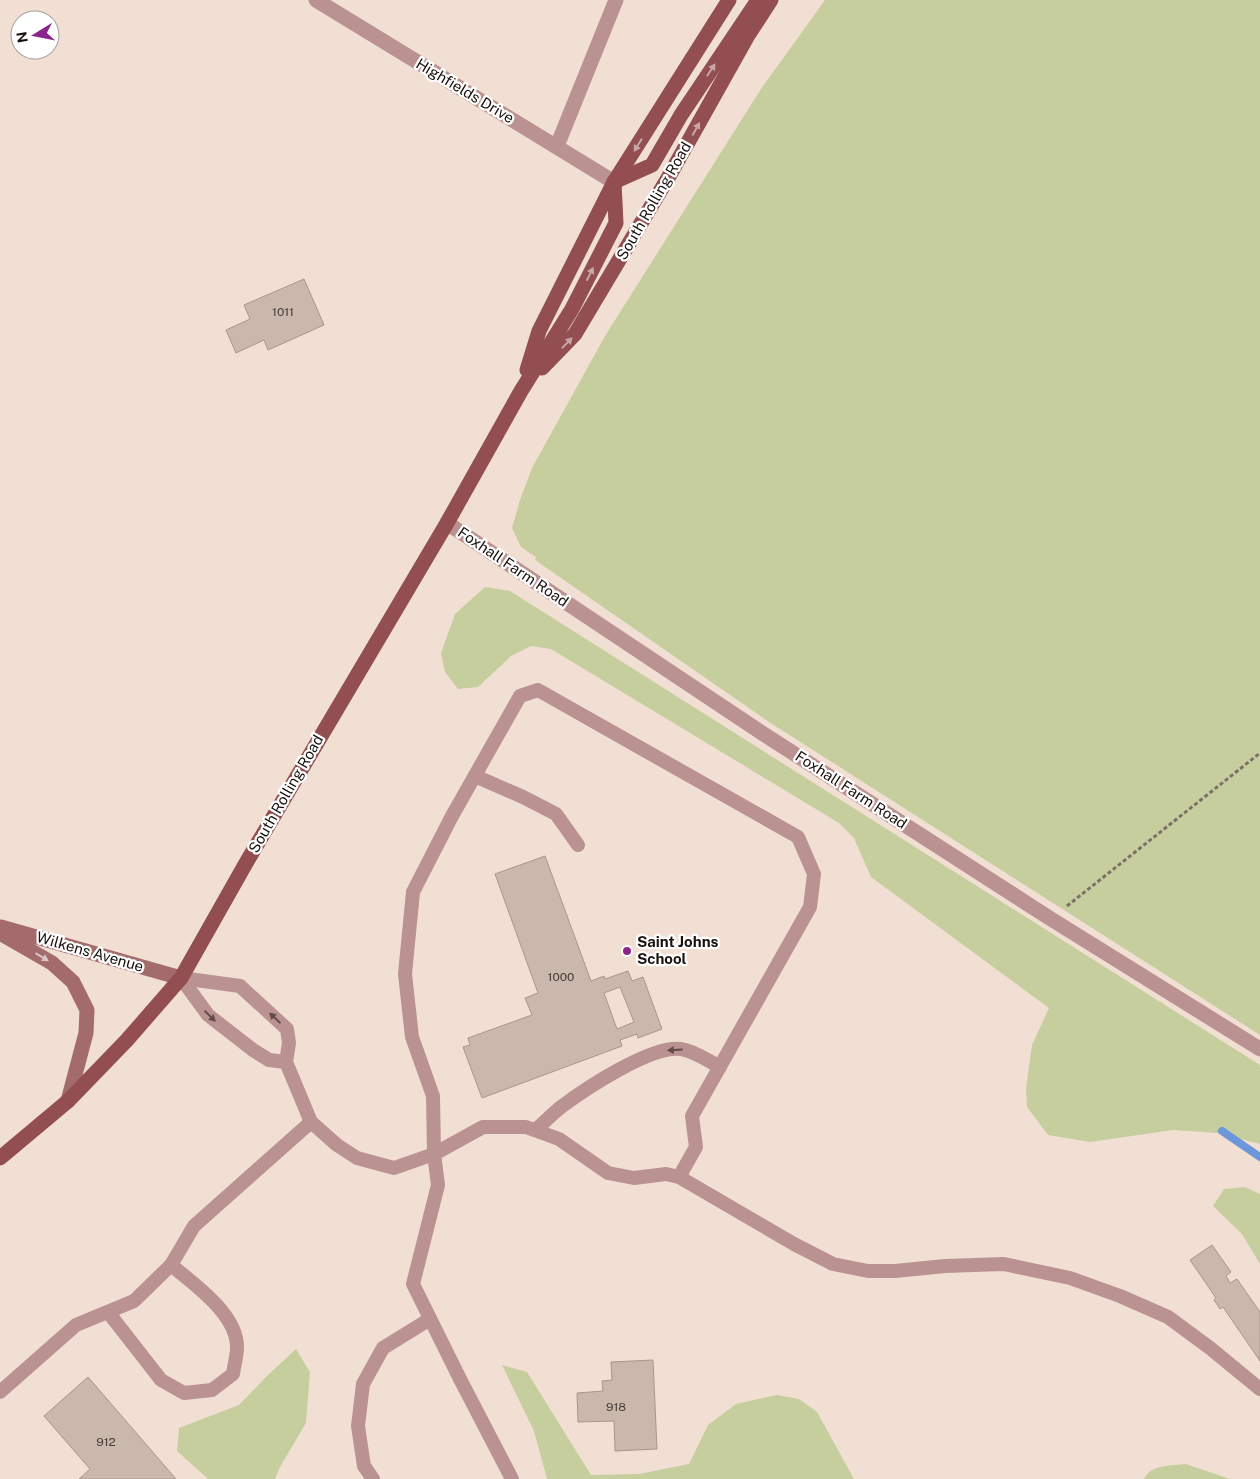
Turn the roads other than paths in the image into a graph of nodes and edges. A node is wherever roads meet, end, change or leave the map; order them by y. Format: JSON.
{"nodes":[{"id":1,"x":316,"y":0,"type":"edge"},
{"id":2,"x":616,"y":0,"type":"edge"},
{"id":3,"x":729,"y":0,"type":"edge"},
{"id":4,"x":758,"y":0,"type":"edge"},
{"id":5,"x":771,"y":0,"type":"edge"},
{"id":6,"x":557,"y":146,"type":"junction"},
{"id":7,"x":614,"y":182,"type":"junction"},
{"id":8,"x":521,"y":391,"type":"junction"},
{"id":9,"x":447,"y":523,"type":"junction"},
{"id":10,"x":475,"y":776,"type":"junction"},
{"id":11,"x":578,"y":846,"type":"dead end"},
{"id":12,"x":0,"y":927,"type":"edge"},
{"id":13,"x":0,"y":933,"type":"edge"},
{"id":14,"x":181,"y":978,"type":"junction"},
{"id":15,"x":1260,"y":1049,"type":"edge"},
{"id":16,"x":286,"y":1062,"type":"junction"},
{"id":17,"x":720,"y":1067,"type":"junction"},
{"id":18,"x":68,"y":1101,"type":"junction"},
{"id":19,"x":311,"y":1122,"type":"junction"},
{"id":20,"x":535,"y":1130,"type":"junction"},
{"id":21,"x":434,"y":1154,"type":"junction"},
{"id":22,"x":0,"y":1158,"type":"edge"},
{"id":23,"x":679,"y":1177,"type":"junction"},
{"id":24,"x":170,"y":1264,"type":"junction"},
{"id":25,"x":108,"y":1312,"type":"junction"},
{"id":26,"x":430,"y":1319,"type":"junction"},
{"id":27,"x":1260,"y":1388,"type":"edge"},
{"id":28,"x":0,"y":1392,"type":"edge"},
{"id":29,"x":373,"y":1479,"type":"edge"},
{"id":30,"x":512,"y":1479,"type":"edge"}],
"edges":[{"from":1,"to":6,"type":"street","name":"Highfields Drive"},
{"from":2,"to":6,"type":"street"},
{"from":3,"to":7,"type":"main road","name":"South Rolling Road","one_way":true},
{"from":7,"to":4,"type":"main road","name":"South Rolling Road","one_way":true},
{"from":8,"to":5,"type":"main road","name":"South Rolling Road","one_way":true},
{"from":6,"to":7,"type":"street","name":"Highfields Drive"},
{"from":7,"to":8,"type":"main road","name":"South Rolling Road"},
{"from":8,"to":7,"type":"main road","name":"South Rolling Road","one_way":true},
{"from":8,"to":9,"type":"main road","name":"South Rolling Road"},
{"from":9,"to":14,"type":"main road","name":"South Rolling Road"},
{"from":9,"to":15,"type":"street","name":"Foxhall Farm Road"},
{"from":10,"to":11,"type":"lane"},
{"from":10,"to":17,"type":"lane"},
{"from":10,"to":21,"type":"lane"},
{"from":12,"to":14,"type":"main road","name":"Wilkens Avenue"},
{"from":13,"to":18,"type":"main road","one_way":true},
{"from":14,"to":16,"type":"lane","one_way":true},
{"from":16,"to":14,"type":"lane","one_way":true},
{"from":14,"to":18,"type":"main road","name":"South Rolling Road"},
{"from":16,"to":19,"type":"lane"},
{"from":17,"to":20,"type":"lane","one_way":true},
{"from":17,"to":23,"type":"lane"},
{"from":18,"to":22,"type":"main road","name":"South Rolling Road"},
{"from":19,"to":21,"type":"lane"},
{"from":19,"to":24,"type":"lane"},
{"from":20,"to":21,"type":"lane"},
{"from":20,"to":23,"type":"lane"},
{"from":21,"to":26,"type":"lane"},
{"from":23,"to":27,"type":"lane"},
{"from":24,"to":25,"type":"lane"},
{"from":24,"to":25,"type":"lane"},
{"from":25,"to":28,"type":"lane"},
{"from":26,"to":29,"type":"lane"},
{"from":26,"to":30,"type":"lane"}]}
